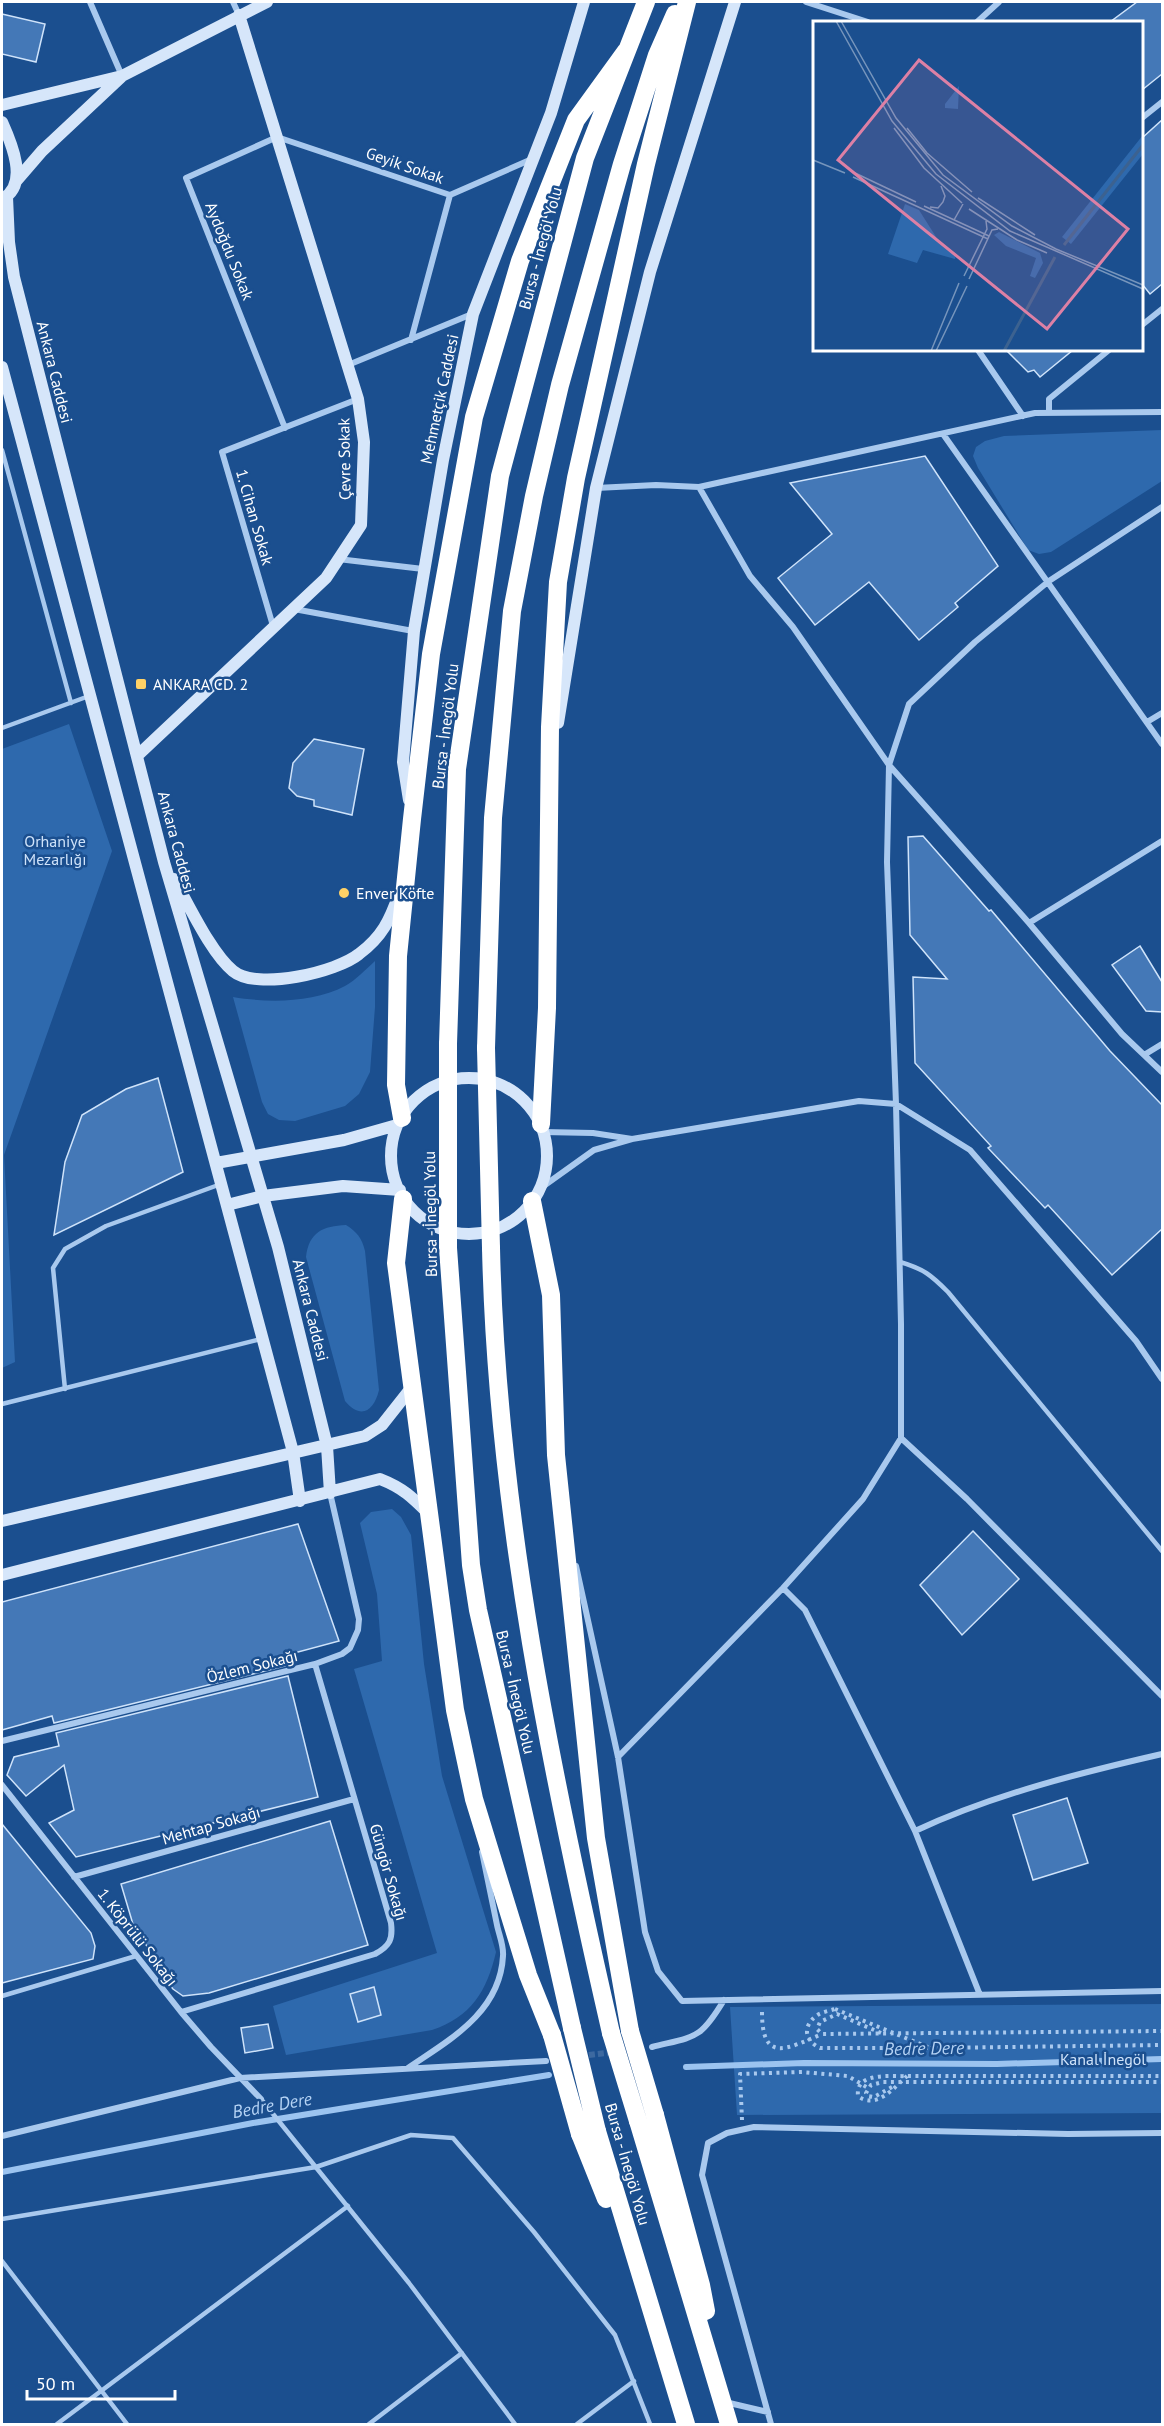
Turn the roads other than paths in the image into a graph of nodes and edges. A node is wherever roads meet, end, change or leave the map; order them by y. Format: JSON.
{"nodes":[{"id":1,"x":90,"y":2,"type":"edge"},
{"id":2,"x":233,"y":2,"type":"edge"},
{"id":3,"x":267,"y":2,"type":"edge"},
{"id":4,"x":584,"y":2,"type":"edge"},
{"id":5,"x":646,"y":2,"type":"edge"},
{"id":6,"x":681,"y":2,"type":"edge"},
{"id":7,"x":687,"y":2,"type":"edge"},
{"id":8,"x":735,"y":2,"type":"edge"},
{"id":9,"x":806,"y":2,"type":"edge"},
{"id":10,"x":999,"y":2,"type":"edge"},
{"id":11,"x":239,"y":15,"type":"junction"},
{"id":12,"x":865,"y":21,"type":"edge"},
{"id":13,"x":978,"y":21,"type":"edge"},
{"id":14,"x":626,"y":51,"type":"junction"},
{"id":15,"x":122,"y":76,"type":"junction"},
{"id":16,"x":1162,"y":102,"type":"edge"},
{"id":17,"x":2,"y":105,"type":"edge"},
{"id":18,"x":1143,"y":117,"type":"edge"},
{"id":19,"x":2,"y":122,"type":"edge"},
{"id":20,"x":277,"y":137,"type":"junction"},
{"id":21,"x":534,"y":158,"type":"junction"},
{"id":22,"x":17,"y":180,"type":"junction"},
{"id":23,"x":450,"y":195,"type":"junction"},
{"id":24,"x":4,"y":198,"type":"edge"},
{"id":25,"x":1162,"y":309,"type":"edge"},
{"id":26,"x":473,"y":314,"type":"junction"},
{"id":27,"x":1143,"y":324,"type":"edge"},
{"id":28,"x":411,"y":340,"type":"junction"},
{"id":29,"x":979,"y":351,"type":"edge"},
{"id":30,"x":1108,"y":351,"type":"edge"},
{"id":31,"x":348,"y":365,"type":"junction"},
{"id":32,"x":2,"y":367,"type":"edge"},
{"id":33,"x":358,"y":399,"type":"junction"},
{"id":34,"x":1049,"y":412,"type":"junction"},
{"id":35,"x":1162,"y":412,"type":"edge"},
{"id":36,"x":1023,"y":416,"type":"junction"},
{"id":37,"x":285,"y":428,"type":"junction"},
{"id":38,"x":943,"y":434,"type":"junction"},
{"id":39,"x":2,"y":450,"type":"edge"},
{"id":40,"x":596,"y":488,"type":"junction"},
{"id":41,"x":699,"y":488,"type":"junction"},
{"id":42,"x":1162,"y":507,"type":"edge"},
{"id":43,"x":338,"y":559,"type":"junction"},
{"id":44,"x":423,"y":569,"type":"junction"},
{"id":45,"x":1049,"y":581,"type":"junction"},
{"id":46,"x":292,"y":609,"type":"junction"},
{"id":47,"x":273,"y":626,"type":"junction"},
{"id":48,"x":414,"y":631,"type":"junction"},
{"id":49,"x":91,"y":695,"type":"junction"},
{"id":50,"x":71,"y":703,"type":"junction"},
{"id":51,"x":1162,"y":712,"type":"edge"},
{"id":52,"x":1147,"y":722,"type":"junction"},
{"id":53,"x":2,"y":728,"type":"edge"},
{"id":54,"x":1162,"y":744,"type":"edge"},
{"id":55,"x":137,"y":756,"type":"junction"},
{"id":56,"x":889,"y":765,"type":"junction"},
{"id":57,"x":549,"y":771,"type":"junction"},
{"id":58,"x":412,"y":819,"type":"junction"},
{"id":59,"x":1162,"y":841,"type":"edge"},
{"id":60,"x":164,"y":862,"type":"junction"},
{"id":61,"x":406,"y":870,"type":"junction"},
{"id":62,"x":1029,"y":923,"type":"junction"},
{"id":63,"x":1162,"y":1044,"type":"edge"},
{"id":64,"x":1144,"y":1055,"type":"junction"},
{"id":65,"x":1162,"y":1072,"type":"edge"},
{"id":66,"x":896,"y":1104,"type":"junction"},
{"id":67,"x":400,"y":1122,"type":"junction"},
{"id":68,"x":542,"y":1128,"type":"junction"},
{"id":69,"x":632,"y":1139,"type":"junction"},
{"id":70,"x":251,"y":1155,"type":"junction"},
{"id":71,"x":216,"y":1163,"type":"junction"},
{"id":72,"x":221,"y":1184,"type":"junction"},
{"id":73,"x":401,"y":1195,"type":"junction"},
{"id":74,"x":263,"y":1196,"type":"junction"},
{"id":75,"x":535,"y":1196,"type":"junction"},
{"id":76,"x":227,"y":1205,"type":"junction"},
{"id":77,"x":900,"y":1262,"type":"junction"},
{"id":78,"x":263,"y":1339,"type":"junction"},
{"id":79,"x":1162,"y":1379,"type":"edge"},
{"id":80,"x":412,"y":1387,"type":"junction"},
{"id":81,"x":65,"y":1389,"type":"junction"},
{"id":82,"x":2,"y":1404,"type":"edge"},
{"id":83,"x":901,"y":1438,"type":"junction"},
{"id":84,"x":327,"y":1446,"type":"junction"},
{"id":85,"x":293,"y":1452,"type":"junction"},
{"id":86,"x":560,"y":1491,"type":"junction"},
{"id":87,"x":330,"y":1492,"type":"junction"},
{"id":88,"x":300,"y":1501,"type":"junction"},
{"id":89,"x":429,"y":1514,"type":"junction"},
{"id":90,"x":2,"y":1521,"type":"edge"},
{"id":91,"x":1162,"y":1551,"type":"edge"},
{"id":92,"x":2,"y":1575,"type":"edge"},
{"id":93,"x":783,"y":1588,"type":"junction"},
{"id":94,"x":315,"y":1664,"type":"junction"},
{"id":95,"x":1162,"y":1694,"type":"edge"},
{"id":96,"x":2,"y":1741,"type":"edge"},
{"id":97,"x":1162,"y":1754,"type":"edge"},
{"id":98,"x":618,"y":1757,"type":"junction"},
{"id":99,"x":2,"y":1785,"type":"edge"},
{"id":100,"x":354,"y":1799,"type":"junction"},
{"id":101,"x":479,"y":1816,"type":"junction"},
{"id":102,"x":915,"y":1831,"type":"junction"},
{"id":103,"x":74,"y":1877,"type":"junction"},
{"id":104,"x":136,"y":1956,"type":"junction"},
{"id":105,"x":1162,"y":1991,"type":"edge"},
{"id":106,"x":980,"y":1995,"type":"junction"},
{"id":107,"x":2,"y":1996,"type":"edge"},
{"id":108,"x":724,"y":2000,"type":"junction"},
{"id":109,"x":181,"y":2012,"type":"junction"},
{"id":110,"x":652,"y":2047,"type":"dead end"},
{"id":111,"x":546,"y":2061,"type":"dead end"},
{"id":112,"x":406,"y":2069,"type":"junction"},
{"id":113,"x":240,"y":2078,"type":"junction"},
{"id":114,"x":261,"y":2098,"type":"joint"},
{"id":115,"x":646,"y":2118,"type":"junction"},
{"id":116,"x":588,"y":2132,"type":"junction"},
{"id":117,"x":1162,"y":2133,"type":"edge"},
{"id":118,"x":2,"y":2136,"type":"edge"},
{"id":119,"x":316,"y":2166,"type":"junction"},
{"id":120,"x":348,"y":2206,"type":"junction"},
{"id":121,"x":2,"y":2219,"type":"edge"},
{"id":122,"x":2,"y":2261,"type":"edge"},
{"id":123,"x":462,"y":2354,"type":"junction"},
{"id":124,"x":634,"y":2381,"type":"junction"},
{"id":125,"x":100,"y":2390,"type":"junction"},
{"id":126,"x":722,"y":2401,"type":"junction"},
{"id":127,"x":768,"y":2412,"type":"junction"},
{"id":128,"x":57,"y":2424,"type":"edge"},
{"id":129,"x":127,"y":2424,"type":"edge"},
{"id":130,"x":369,"y":2424,"type":"edge"},
{"id":131,"x":515,"y":2424,"type":"edge"},
{"id":132,"x":577,"y":2424,"type":"edge"},
{"id":133,"x":650,"y":2424,"type":"edge"},
{"id":134,"x":686,"y":2424,"type":"edge"},
{"id":135,"x":729,"y":2424,"type":"edge"},
{"id":136,"x":771,"y":2424,"type":"edge"}],
"edges":[{"from":1,"to":15,"type":"street"},
{"from":2,"to":11,"type":"street"},
{"from":3,"to":11,"type":"main road"},
{"from":4,"to":21,"type":"main road","name":"Mehmetçik Caddesi"},
{"from":5,"to":14,"type":"highway","name":"Bursa - İnegöl Yolu"},
{"from":6,"to":115,"type":"highway","name":"Bursa - İnegöl Yolu","bridge":true},
{"from":7,"to":57,"type":"highway"},
{"from":8,"to":40,"type":"main road"},
{"from":9,"to":12,"type":"street"},
{"from":10,"to":13,"type":"street"},
{"from":11,"to":15,"type":"main road"},
{"from":11,"to":20,"type":"main road","name":"Çevre Sokak"},
{"from":14,"to":58,"type":"highway"},
{"from":14,"to":116,"type":"highway","name":"Bursa - İnegöl Yolu","bridge":true},
{"from":15,"to":17,"type":"main road"},
{"from":15,"to":22,"type":"main road"},
{"from":16,"to":18,"type":"street"},
{"from":19,"to":22,"type":"main road"},
{"from":20,"to":23,"type":"street","name":"Geyik Sokak"},
{"from":20,"to":31,"type":"main road","name":"Çevre Sokak"},
{"from":20,"to":37,"type":"street","name":"Aydoğdu Sokak"},
{"from":21,"to":23,"type":"street"},
{"from":21,"to":26,"type":"main road","name":"Mehmetçik Caddesi"},
{"from":22,"to":24,"type":"main road"},
{"from":23,"to":28,"type":"street","name":"Geyik Sokak"},
{"from":24,"to":55,"type":"main road","name":"Ankara Caddesi"},
{"from":25,"to":27,"type":"street"},
{"from":26,"to":28,"type":"street"},
{"from":26,"to":44,"type":"main road","name":"Mehmetçik Caddesi"},
{"from":28,"to":31,"type":"street"},
{"from":29,"to":36,"type":"street"},
{"from":30,"to":34,"type":"street"},
{"from":31,"to":33,"type":"main road","name":"Çevre Sokak"},
{"from":32,"to":49,"type":"main road"},
{"from":33,"to":37,"type":"street","name":"1. Cihan Sokak"},
{"from":33,"to":43,"type":"main road","name":"Çevre Sokak"},
{"from":34,"to":35,"type":"street"},
{"from":34,"to":36,"type":"street"},
{"from":36,"to":38,"type":"street"},
{"from":37,"to":47,"type":"street","name":"1. Cihan Sokak"},
{"from":38,"to":41,"type":"street"},
{"from":38,"to":45,"type":"street"},
{"from":39,"to":50,"type":"lane"},
{"from":40,"to":41,"type":"street"},
{"from":40,"to":57,"type":"main road"},
{"from":41,"to":56,"type":"street"},
{"from":42,"to":45,"type":"street"},
{"from":43,"to":44,"type":"street"},
{"from":43,"to":46,"type":"main road","name":"Çevre Sokak"},
{"from":44,"to":48,"type":"main road","name":"Mehmetçik Caddesi"},
{"from":45,"to":52,"type":"street"},
{"from":45,"to":56,"type":"street"},
{"from":46,"to":47,"type":"main road","name":"Çevre Sokak"},
{"from":46,"to":48,"type":"street"},
{"from":47,"to":55,"type":"main road","name":"Çevre Sokak"},
{"from":48,"to":58,"type":"main road","name":"Mehmetçik Caddesi"},
{"from":49,"to":50,"type":"lane"},
{"from":49,"to":71,"type":"main road"},
{"from":50,"to":53,"type":"lane"},
{"from":51,"to":52,"type":"street"},
{"from":52,"to":54,"type":"street"},
{"from":55,"to":60,"type":"main road","name":"Ankara Caddesi"},
{"from":56,"to":62,"type":"street"},
{"from":56,"to":66,"type":"street"},
{"from":57,"to":68,"type":"highway"},
{"from":58,"to":61,"type":"highway"},
{"from":59,"to":62,"type":"street"},
{"from":60,"to":61,"type":"main road"},
{"from":60,"to":70,"type":"main road","name":"Ankara Caddesi"},
{"from":61,"to":67,"type":"highway"},
{"from":62,"to":64,"type":"street"},
{"from":63,"to":64,"type":"street"},
{"from":64,"to":65,"type":"street"},
{"from":66,"to":69,"type":"street"},
{"from":66,"to":77,"type":"street"},
{"from":66,"to":79,"type":"street"},
{"from":67,"to":68,"type":"main road"},
{"from":67,"to":70,"type":"main road"},
{"from":67,"to":73,"type":"main road"},
{"from":68,"to":69,"type":"street"},
{"from":68,"to":75,"type":"main road"},
{"from":69,"to":75,"type":"street"},
{"from":70,"to":71,"type":"main road"},
{"from":70,"to":74,"type":"main road","name":"Ankara Caddesi"},
{"from":71,"to":72,"type":"main road"},
{"from":72,"to":76,"type":"main road"},
{"from":72,"to":81,"type":"lane"},
{"from":73,"to":74,"type":"main road"},
{"from":73,"to":75,"type":"main road"},
{"from":73,"to":80,"type":"highway"},
{"from":74,"to":76,"type":"main road"},
{"from":74,"to":84,"type":"main road","name":"Ankara Caddesi"},
{"from":75,"to":86,"type":"highway"},
{"from":76,"to":78,"type":"main road"},
{"from":77,"to":83,"type":"street"},
{"from":77,"to":91,"type":"lane"},
{"from":78,"to":81,"type":"lane"},
{"from":78,"to":85,"type":"main road"},
{"from":80,"to":84,"type":"main road"},
{"from":80,"to":89,"type":"highway"},
{"from":81,"to":82,"type":"lane"},
{"from":83,"to":93,"type":"street"},
{"from":83,"to":95,"type":"street"},
{"from":84,"to":85,"type":"main road"},
{"from":84,"to":87,"type":"main road","name":"Ankara Caddesi"},
{"from":85,"to":88,"type":"main road"},
{"from":85,"to":90,"type":"main road"},
{"from":86,"to":98,"type":"street"},
{"from":86,"to":115,"type":"highway","bridge":true},
{"from":87,"to":88,"type":"main road"},
{"from":87,"to":89,"type":"main road"},
{"from":87,"to":94,"type":"street","name":"Özlem Sokağı"},
{"from":88,"to":92,"type":"main road"},
{"from":89,"to":101,"type":"highway"},
{"from":93,"to":98,"type":"street"},
{"from":93,"to":102,"type":"street"},
{"from":94,"to":96,"type":"street","name":"Özlem Sokağı"},
{"from":94,"to":100,"type":"street","name":"Güngör Sokağı"},
{"from":97,"to":102,"type":"street"},
{"from":98,"to":108,"type":"street"},
{"from":99,"to":103,"type":"street","name":"1. Köprülü Sokağı"},
{"from":100,"to":103,"type":"street","name":"Mehtap Sokağı"},
{"from":100,"to":109,"type":"street","name":"Güngör Sokağı"},
{"from":101,"to":112,"type":"street"},
{"from":101,"to":116,"type":"highway","bridge":true},
{"from":102,"to":106,"type":"street"},
{"from":103,"to":104,"type":"street","name":"1. Köprülü Sokağı"},
{"from":104,"to":107,"type":"lane"},
{"from":104,"to":109,"type":"street","name":"1. Köprülü Sokağı"},
{"from":105,"to":106,"type":"street"},
{"from":106,"to":108,"type":"street"},
{"from":108,"to":110,"type":"street"},
{"from":109,"to":113,"type":"street","name":"1. Köprülü Sokağı"},
{"from":111,"to":112,"type":"street"},
{"from":112,"to":113,"type":"street"},
{"from":113,"to":114,"type":"street","name":"1. Köprülü Sokağı"},
{"from":113,"to":118,"type":"street"},
{"from":114,"to":119,"type":"lane"},
{"from":115,"to":126,"type":"highway","name":"Bursa - İnegöl Yolu"},
{"from":116,"to":134,"type":"highway","name":"Bursa - İnegöl Yolu"},
{"from":117,"to":127,"type":"street"},
{"from":119,"to":120,"type":"lane"},
{"from":119,"to":121,"type":"lane"},
{"from":119,"to":124,"type":"lane"},
{"from":120,"to":123,"type":"lane"},
{"from":120,"to":125,"type":"lane"},
{"from":122,"to":125,"type":"lane"},
{"from":123,"to":130,"type":"lane"},
{"from":123,"to":131,"type":"lane"},
{"from":124,"to":132,"type":"lane"},
{"from":124,"to":133,"type":"lane"},
{"from":125,"to":128,"type":"lane"},
{"from":125,"to":129,"type":"lane"},
{"from":126,"to":127,"type":"street"},
{"from":126,"to":135,"type":"highway","name":"Bursa - İnegöl Yolu"},
{"from":127,"to":136,"type":"street"}]}
